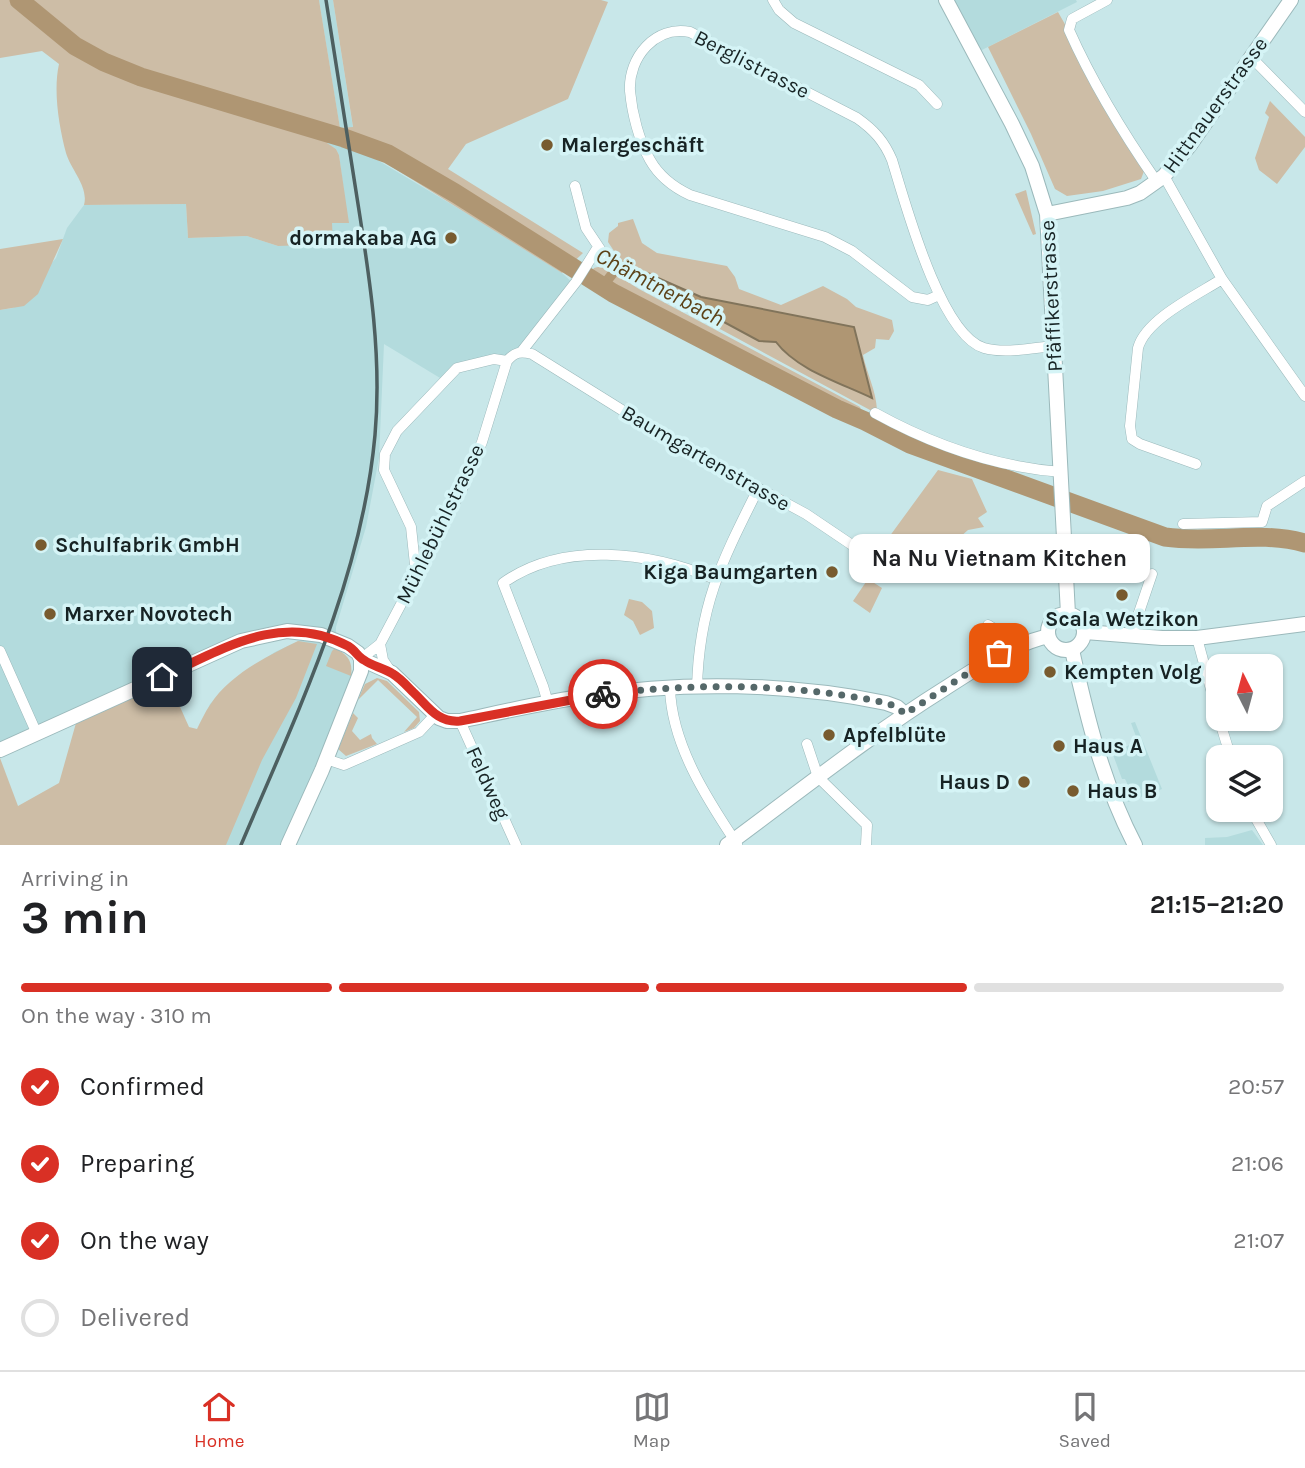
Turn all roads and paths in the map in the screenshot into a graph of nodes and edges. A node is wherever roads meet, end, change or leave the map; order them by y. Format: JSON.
{"nodes":[{"id":1,"x":773,"y":0,"type":"edge"},
{"id":2,"x":946,"y":0,"type":"edge"},
{"id":3,"x":1107,"y":0,"type":"edge"},
{"id":4,"x":1291,"y":0,"type":"edge"},
{"id":5,"x":1251,"y":57,"type":"junction"},
{"id":6,"x":937,"y":104,"type":"dead end"},
{"id":7,"x":1305,"y":112,"type":"edge"},
{"id":8,"x":1160,"y":179,"type":"junction"},
{"id":9,"x":575,"y":186,"type":"dead end"},
{"id":10,"x":1047,"y":214,"type":"junction"},
{"id":11,"x":598,"y":247,"type":"junction"},
{"id":12,"x":612,"y":267,"type":"dead end"},
{"id":13,"x":1222,"y":279,"type":"junction"},
{"id":14,"x":939,"y":295,"type":"junction"},
{"id":15,"x":1053,"y":346,"type":"junction"},
{"id":16,"x":522,"y":351,"type":"junction"},
{"id":17,"x":507,"y":361,"type":"junction"},
{"id":18,"x":1305,"y":396,"type":"edge"},
{"id":19,"x":875,"y":412,"type":"dead end"},
{"id":20,"x":1196,"y":464,"type":"dead end"},
{"id":21,"x":1062,"y":479,"type":"junction"},
{"id":22,"x":1305,"y":481,"type":"edge"},
{"id":23,"x":758,"y":489,"type":"junction"},
{"id":24,"x":1183,"y":524,"type":"dead end"},
{"id":25,"x":903,"y":568,"type":"dead end"},
{"id":26,"x":416,"y":574,"type":"junction"},
{"id":27,"x":1152,"y":574,"type":"dead end"},
{"id":28,"x":715,"y":579,"type":"junction"},
{"id":29,"x":1068,"y":614,"type":"junction"},
{"id":30,"x":1305,"y":624,"type":"edge"},
{"id":31,"x":988,"y":625,"type":"dead end"},
{"id":32,"x":1085,"y":632,"type":"junction"},
{"id":33,"x":1048,"y":636,"type":"junction"},
{"id":34,"x":1131,"y":636,"type":"junction"},
{"id":35,"x":1197,"y":638,"type":"junction"},
{"id":36,"x":380,"y":644,"type":"junction"},
{"id":37,"x":1009,"y":648,"type":"junction"},
{"id":38,"x":1072,"y":650,"type":"junction"},
{"id":39,"x":0,"y":651,"type":"edge"},
{"id":40,"x":361,"y":659,"type":"junction"},
{"id":41,"x":1206,"y":670,"type":"edge"},
{"id":42,"x":392,"y":673,"type":"junction"},
{"id":43,"x":697,"y":688,"type":"junction"},
{"id":44,"x":670,"y":689,"type":"junction"},
{"id":45,"x":548,"y":703,"type":"junction"},
{"id":46,"x":905,"y":714,"type":"junction"},
{"id":47,"x":435,"y":715,"type":"junction"},
{"id":48,"x":460,"y":721,"type":"junction"},
{"id":49,"x":37,"y":734,"type":"junction"},
{"id":50,"x":807,"y":744,"type":"dead end"},
{"id":51,"x":0,"y":750,"type":"edge"},
{"id":52,"x":326,"y":759,"type":"junction"},
{"id":53,"x":818,"y":777,"type":"junction"},
{"id":54,"x":1258,"y":822,"type":"edge"},
{"id":55,"x":733,"y":843,"type":"edge"},
{"id":56,"x":288,"y":845,"type":"edge"},
{"id":57,"x":516,"y":845,"type":"edge"},
{"id":58,"x":866,"y":845,"type":"edge"},
{"id":59,"x":1135,"y":845,"type":"edge"},
{"id":60,"x":1272,"y":845,"type":"edge"}],
"edges":[{"from":1,"to":6,"type":"street"},
{"from":2,"to":10,"type":"main road","name":"Pfäffikerstrasse"},
{"from":3,"to":8,"type":"street"},
{"from":4,"to":5,"type":"main road","name":"Hittnauerstrasse"},
{"from":5,"to":7,"type":"street"},
{"from":5,"to":8,"type":"main road","name":"Hittnauerstrasse"},
{"from":8,"to":10,"type":"main road","name":"Hittnauerstrasse"},
{"from":8,"to":13,"type":"street"},
{"from":9,"to":11,"type":"street"},
{"from":10,"to":15,"type":"main road","name":"Pfäffikerstrasse"},
{"from":11,"to":12,"type":"street"},
{"from":11,"to":16,"type":"street"},
{"from":13,"to":18,"type":"street"},
{"from":13,"to":20,"type":"street"},
{"from":14,"to":14,"type":"street","name":"Berglistrasse"},
{"from":14,"to":15,"type":"street","name":"Berglistrasse"},
{"from":15,"to":21,"type":"main road","name":"Pfäffikerstrasse"},
{"from":16,"to":17,"type":"street"},
{"from":16,"to":23,"type":"street","name":"Baumgartenstrasse"},
{"from":17,"to":26,"type":"street","name":"Mühlebühlstrasse"},
{"from":17,"to":26,"type":"street"},
{"from":19,"to":21,"type":"street"},
{"from":21,"to":29,"type":"main road","name":"Pfäffikerstrasse"},
{"from":22,"to":24,"type":"street"},
{"from":23,"to":25,"type":"street","name":"Baumgartenstrasse"},
{"from":23,"to":28,"type":"street"},
{"from":26,"to":36,"type":"street","name":"Mühlebühlstrasse"},
{"from":27,"to":34,"type":"street"},
{"from":28,"to":43,"type":"street"},
{"from":28,"to":45,"type":"street"},
{"from":29,"to":32,"type":"main road"},
{"from":29,"to":33,"type":"main road"},
{"from":30,"to":35,"type":"main road"},
{"from":31,"to":37,"type":"street"},
{"from":32,"to":34,"type":"main road"},
{"from":32,"to":38,"type":"main road"},
{"from":33,"to":37,"type":"main road"},
{"from":33,"to":38,"type":"main road"},
{"from":34,"to":35,"type":"main road"},
{"from":35,"to":41,"type":"street"},
{"from":36,"to":40,"type":"street","name":"Mühlebühlstrasse"},
{"from":36,"to":42,"type":"street"},
{"from":37,"to":46,"type":"main road"},
{"from":38,"to":59,"type":"main road"},
{"from":39,"to":49,"type":"street"},
{"from":40,"to":42,"type":"main road"},
{"from":40,"to":49,"type":"main road"},
{"from":40,"to":52,"type":"main road"},
{"from":42,"to":47,"type":"main road"},
{"from":43,"to":44,"type":"main road"},
{"from":43,"to":46,"type":"main road"},
{"from":44,"to":45,"type":"main road"},
{"from":44,"to":55,"type":"street"},
{"from":45,"to":48,"type":"main road"},
{"from":46,"to":53,"type":"main road"},
{"from":47,"to":48,"type":"main road"},
{"from":47,"to":52,"type":"street"},
{"from":48,"to":57,"type":"street","name":"Feldweg"},
{"from":49,"to":51,"type":"main road"},
{"from":50,"to":53,"type":"street"},
{"from":52,"to":56,"type":"main road"},
{"from":53,"to":55,"type":"main road"},
{"from":53,"to":58,"type":"street"},
{"from":54,"to":60,"type":"street"}]}
